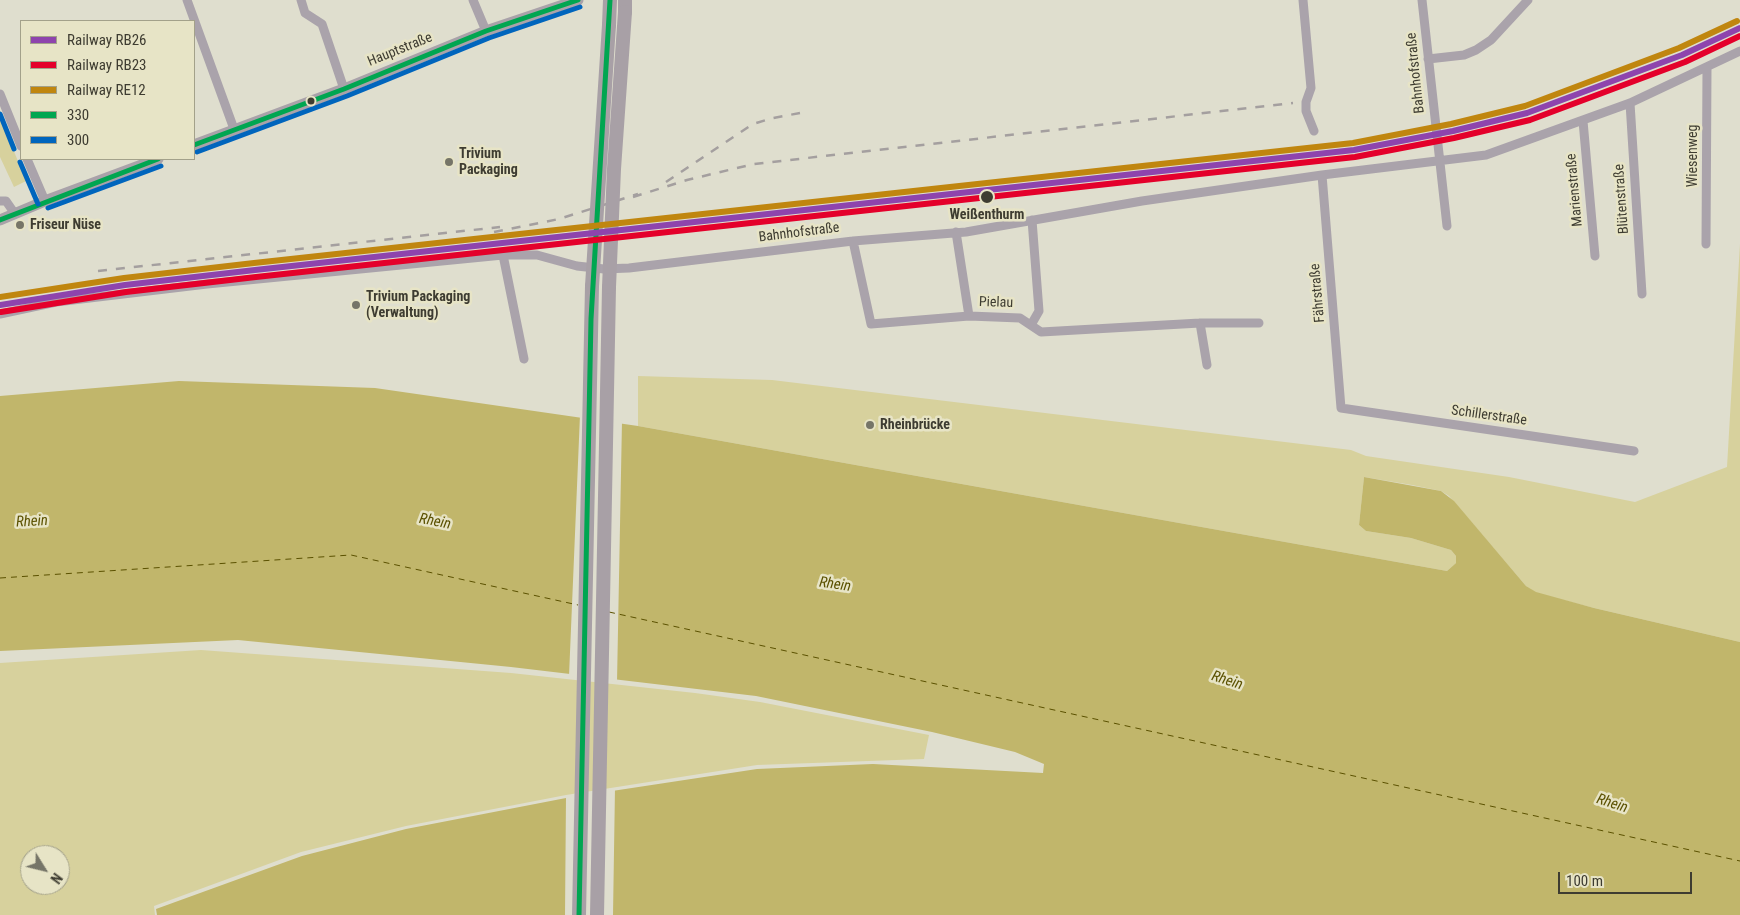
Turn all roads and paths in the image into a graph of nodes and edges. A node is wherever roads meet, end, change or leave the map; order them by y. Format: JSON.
{"nodes":[{"id":1,"x":187,"y":0,"type":"edge"},
{"id":2,"x":301,"y":0,"type":"edge"},
{"id":3,"x":473,"y":0,"type":"edge"},
{"id":4,"x":578,"y":0,"type":"edge"},
{"id":5,"x":610,"y":0,"type":"edge"},
{"id":6,"x":625,"y":0,"type":"edge"},
{"id":7,"x":1303,"y":0,"type":"edge"},
{"id":8,"x":1422,"y":0,"type":"edge"},
{"id":9,"x":1528,"y":0,"type":"edge"},
{"id":10,"x":194,"y":20,"type":"edge"},
{"id":11,"x":195,"y":22,"type":"edge"},
{"id":12,"x":486,"y":32,"type":"junction"},
{"id":13,"x":1740,"y":51,"type":"edge"},
{"id":14,"x":1428,"y":58,"type":"junction"},
{"id":15,"x":1707,"y":68,"type":"junction"},
{"id":16,"x":344,"y":89,"type":"junction"},
{"id":17,"x":0,"y":94,"type":"edge"},
{"id":18,"x":1630,"y":103,"type":"junction"},
{"id":19,"x":1583,"y":121,"type":"junction"},
{"id":20,"x":234,"y":130,"type":"junction"},
{"id":21,"x":1314,"y":131,"type":"dead end"},
{"id":22,"x":20,"y":144,"type":"edge"},
{"id":23,"x":195,"y":145,"type":"edge"},
{"id":24,"x":27,"y":160,"type":"edge"},
{"id":25,"x":155,"y":160,"type":"edge"},
{"id":26,"x":1440,"y":160,"type":"junction"},
{"id":27,"x":1322,"y":175,"type":"junction"},
{"id":28,"x":0,"y":201,"type":"edge"},
{"id":29,"x":45,"y":201,"type":"junction"},
{"id":30,"x":15,"y":214,"type":"junction"},
{"id":31,"x":0,"y":220,"type":"edge"},
{"id":32,"x":1032,"y":220,"type":"junction"},
{"id":33,"x":1447,"y":226,"type":"dead end"},
{"id":34,"x":956,"y":232,"type":"junction"},
{"id":35,"x":853,"y":241,"type":"junction"},
{"id":36,"x":1706,"y":244,"type":"dead end"},
{"id":37,"x":502,"y":255,"type":"junction"},
{"id":38,"x":1595,"y":256,"type":"dead end"},
{"id":39,"x":1642,"y":294,"type":"dead end"},
{"id":40,"x":0,"y":314,"type":"edge"},
{"id":41,"x":969,"y":316,"type":"junction"},
{"id":42,"x":1200,"y":323,"type":"junction"},
{"id":43,"x":1258,"y":323,"type":"dead end"},
{"id":44,"x":1031,"y":325,"type":"junction"},
{"id":45,"x":524,"y":359,"type":"dead end"},
{"id":46,"x":1207,"y":365,"type":"dead end"},
{"id":47,"x":1341,"y":408,"type":"joint"},
{"id":48,"x":1634,"y":451,"type":"dead end"},
{"id":49,"x":579,"y":915,"type":"edge"},
{"id":50,"x":597,"y":915,"type":"edge"}],
"edges":[{"from":1,"to":10,"type":"street"},
{"from":2,"to":16,"type":"street"},
{"from":3,"to":12,"type":"street"},
{"from":4,"to":12,"type":"main road","name":"Hauptstraße"},
{"from":5,"to":49,"type":"highway","bridge":true},
{"from":6,"to":50,"type":"highway","bridge":true},
{"from":7,"to":21,"type":"street"},
{"from":8,"to":14,"type":"street","name":"Bahnhofstraße"},
{"from":9,"to":14,"type":"street"},
{"from":11,"to":20,"type":"street"},
{"from":12,"to":16,"type":"main road","name":"Hauptstraße"},
{"from":13,"to":15,"type":"street"},
{"from":14,"to":26,"type":"street","name":"Bahnhofstraße"},
{"from":15,"to":18,"type":"street"},
{"from":15,"to":36,"type":"street","name":"Wiesenweg"},
{"from":16,"to":20,"type":"main road","name":"Hauptstraße"},
{"from":17,"to":22,"type":"street"},
{"from":18,"to":19,"type":"street"},
{"from":18,"to":39,"type":"street","name":"Blütenstraße"},
{"from":19,"to":26,"type":"street"},
{"from":19,"to":38,"type":"street","name":"Marienstraße"},
{"from":20,"to":23,"type":"main road","name":"Hauptstraße"},
{"from":24,"to":29,"type":"street"},
{"from":25,"to":29,"type":"main road"},
{"from":26,"to":27,"type":"street","name":"Bahnhofstraße"},
{"from":26,"to":33,"type":"street"},
{"from":27,"to":32,"type":"street","name":"Bahnhofstraße"},
{"from":27,"to":47,"type":"street","name":"Fährstraße"},
{"from":28,"to":30,"type":"street"},
{"from":29,"to":30,"type":"main road"},
{"from":30,"to":31,"type":"main road"},
{"from":32,"to":34,"type":"street","name":"Bahnhofstraße"},
{"from":32,"to":44,"type":"street"},
{"from":34,"to":35,"type":"street","name":"Bahnhofstraße"},
{"from":34,"to":41,"type":"street"},
{"from":35,"to":37,"type":"street","name":"Bahnhofstraße"},
{"from":35,"to":41,"type":"street","name":"Pielau"},
{"from":37,"to":40,"type":"street","name":"Bahnhofstraße"},
{"from":37,"to":45,"type":"street"},
{"from":41,"to":44,"type":"street","name":"Pielau"},
{"from":42,"to":43,"type":"street","name":"Pielau"},
{"from":42,"to":44,"type":"street","name":"Pielau"},
{"from":42,"to":46,"type":"street"},
{"from":47,"to":48,"type":"street","name":"Schillerstraße"}]}
